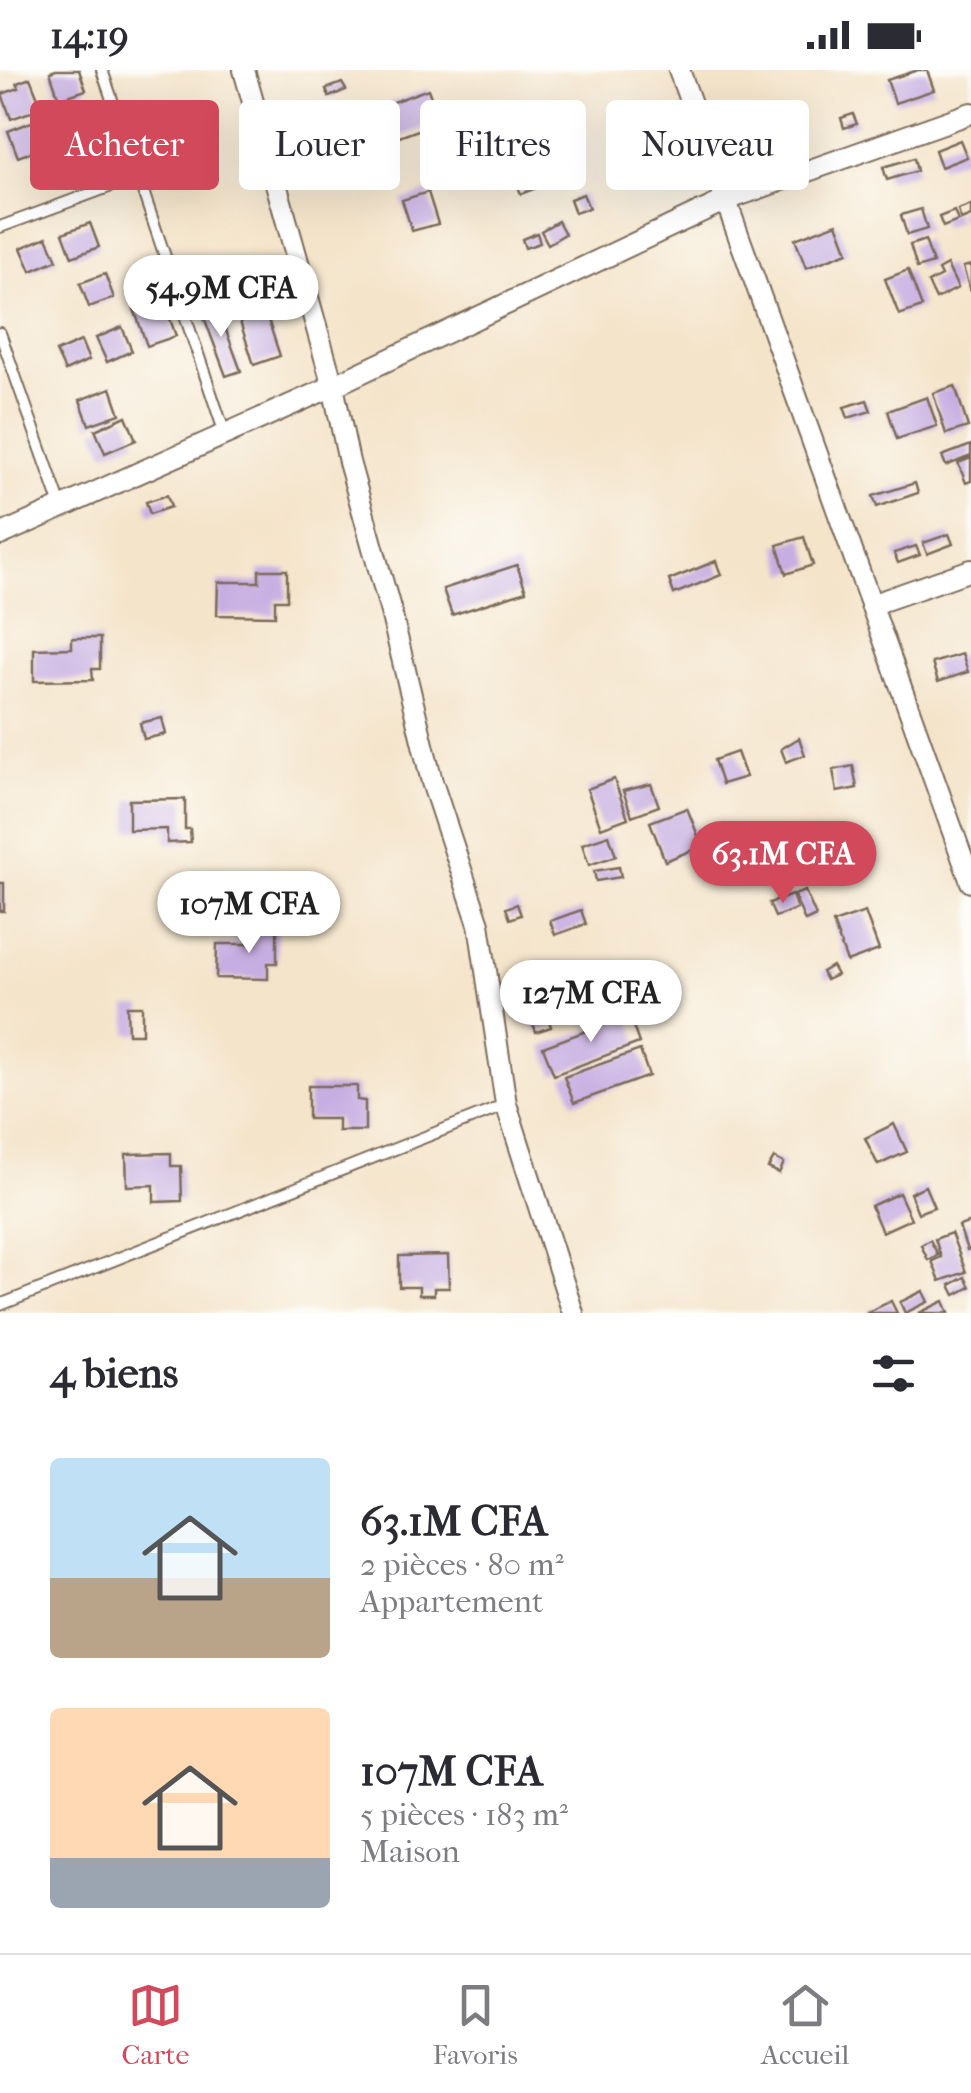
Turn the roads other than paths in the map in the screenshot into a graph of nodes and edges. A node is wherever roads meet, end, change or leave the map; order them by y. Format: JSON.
{"nodes":[{"id":1,"x":102,"y":70,"type":"edge"},
{"id":2,"x":244,"y":70,"type":"edge"},
{"id":3,"x":679,"y":70,"type":"edge"},
{"id":4,"x":111,"y":100,"type":"edge"},
{"id":5,"x":971,"y":113,"type":"edge"},
{"id":6,"x":103,"y":190,"type":"edge"},
{"id":7,"x":140,"y":190,"type":"edge"},
{"id":8,"x":726,"y":200,"type":"junction"},
{"id":9,"x":0,"y":228,"type":"edge"},
{"id":10,"x":0,"y":333,"type":"edge"},
{"id":11,"x":333,"y":386,"type":"junction"},
{"id":12,"x":225,"y":434,"type":"junction"},
{"id":13,"x":62,"y":507,"type":"junction"},
{"id":14,"x":0,"y":534,"type":"edge"},
{"id":15,"x":971,"y":570,"type":"edge"},
{"id":16,"x":871,"y":605,"type":"junction"},
{"id":17,"x":971,"y":882,"type":"edge"},
{"id":18,"x":506,"y":1104,"type":"junction"},
{"id":19,"x":0,"y":1304,"type":"edge"},
{"id":20,"x":573,"y":1313,"type":"edge"}],
"edges":[{"from":1,"to":4,"type":"lane"},
{"from":2,"to":11,"type":"street"},
{"from":3,"to":8,"type":"street"},
{"from":5,"to":8,"type":"street"},
{"from":6,"to":9,"type":"lane"},
{"from":7,"to":12,"type":"lane"},
{"from":8,"to":11,"type":"street"},
{"from":8,"to":16,"type":"street"},
{"from":10,"to":13,"type":"lane"},
{"from":11,"to":12,"type":"street"},
{"from":11,"to":18,"type":"street"},
{"from":12,"to":13,"type":"street"},
{"from":13,"to":14,"type":"street"},
{"from":15,"to":16,"type":"street"},
{"from":16,"to":17,"type":"street"},
{"from":18,"to":19,"type":"lane"},
{"from":18,"to":20,"type":"street"}]}
